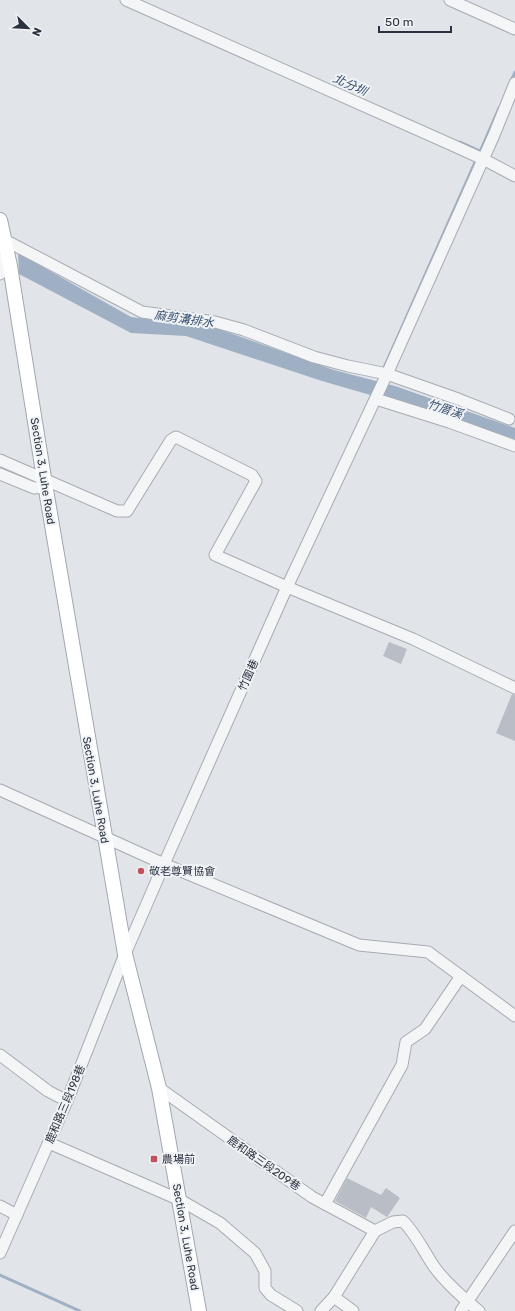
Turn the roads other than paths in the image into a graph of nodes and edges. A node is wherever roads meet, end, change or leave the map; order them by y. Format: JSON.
{"nodes":[{"id":1,"x":126,"y":0,"type":"edge"},
{"id":2,"x":450,"y":0,"type":"edge"},
{"id":3,"x":515,"y":29,"type":"edge"},
{"id":4,"x":515,"y":83,"type":"edge"},
{"id":5,"x":483,"y":159,"type":"junction"},
{"id":6,"x":515,"y":176,"type":"edge"},
{"id":7,"x":0,"y":220,"type":"edge"},
{"id":8,"x":2,"y":239,"type":"edge"},
{"id":9,"x":3,"y":267,"type":"edge"},
{"id":10,"x":387,"y":374,"type":"junction"},
{"id":11,"x":376,"y":399,"type":"junction"},
{"id":12,"x":509,"y":419,"type":"dead end"},
{"id":13,"x":515,"y":446,"type":"edge"},
{"id":14,"x":0,"y":460,"type":"edge"},
{"id":15,"x":0,"y":474,"type":"edge"},
{"id":16,"x":44,"y":483,"type":"junction"},
{"id":17,"x":287,"y":587,"type":"junction"},
{"id":18,"x":515,"y":688,"type":"edge"},
{"id":19,"x":0,"y":790,"type":"edge"},
{"id":20,"x":104,"y":836,"type":"junction"},
{"id":21,"x":164,"y":864,"type":"junction"},
{"id":22,"x":125,"y":954,"type":"junction"},
{"id":23,"x":461,"y":976,"type":"junction"},
{"id":24,"x":515,"y":1016,"type":"edge"},
{"id":25,"x":0,"y":1055,"type":"edge"},
{"id":26,"x":158,"y":1088,"type":"junction"},
{"id":27,"x":67,"y":1101,"type":"junction"},
{"id":28,"x":49,"y":1143,"type":"junction"},
{"id":29,"x":180,"y":1200,"type":"junction"},
{"id":30,"x":325,"y":1204,"type":"junction"},
{"id":31,"x":0,"y":1206,"type":"edge"},
{"id":32,"x":17,"y":1215,"type":"junction"},
{"id":33,"x":375,"y":1231,"type":"junction"},
{"id":34,"x":515,"y":1231,"type":"edge"},
{"id":35,"x":0,"y":1253,"type":"edge"},
{"id":36,"x":334,"y":1297,"type":"junction"},
{"id":37,"x":464,"y":1306,"type":"edge"},
{"id":38,"x":199,"y":1311,"type":"edge"},
{"id":39,"x":296,"y":1311,"type":"edge"},
{"id":40,"x":321,"y":1311,"type":"edge"},
{"id":41,"x":353,"y":1311,"type":"edge"},
{"id":42,"x":479,"y":1311,"type":"edge"}],
"edges":[{"from":1,"to":5,"type":"street"},
{"from":2,"to":3,"type":"street"},
{"from":4,"to":5,"type":"street","name":"竹圍巷"},
{"from":5,"to":6,"type":"street"},
{"from":5,"to":10,"type":"street","name":"竹圍巷"},
{"from":7,"to":8,"type":"main road","name":"Section 3, Luhe Road"},
{"from":8,"to":9,"type":"main road","name":"Section 3, Luhe Road"},
{"from":8,"to":10,"type":"street"},
{"from":9,"to":16,"type":"main road","name":"Section 3, Luhe Road"},
{"from":10,"to":11,"type":"street","name":"竹圍巷"},
{"from":10,"to":12,"type":"street"},
{"from":11,"to":13,"type":"street"},
{"from":11,"to":17,"type":"street","name":"竹圍巷"},
{"from":14,"to":16,"type":"street"},
{"from":15,"to":16,"type":"street"},
{"from":16,"to":17,"type":"street"},
{"from":16,"to":20,"type":"main road","name":"Section 3, Luhe Road"},
{"from":17,"to":18,"type":"street"},
{"from":17,"to":21,"type":"street","name":"竹圍巷"},
{"from":19,"to":20,"type":"street"},
{"from":20,"to":21,"type":"street"},
{"from":20,"to":22,"type":"main road","name":"Section 3, Luhe Road"},
{"from":21,"to":22,"type":"street","name":"竹圍巷"},
{"from":21,"to":23,"type":"street"},
{"from":22,"to":26,"type":"main road","name":"Section 3, Luhe Road"},
{"from":22,"to":27,"type":"street","name":"鹿和路三段198巷"},
{"from":23,"to":24,"type":"street"},
{"from":23,"to":30,"type":"street"},
{"from":25,"to":27,"type":"street"},
{"from":26,"to":29,"type":"main road","name":"Section 3, Luhe Road"},
{"from":26,"to":30,"type":"street","name":"鹿和路三段209巷"},
{"from":27,"to":28,"type":"street","name":"鹿和路三段198巷"},
{"from":28,"to":29,"type":"street"},
{"from":28,"to":32,"type":"street","name":"鹿和路三段198巷"},
{"from":29,"to":38,"type":"main road","name":"Section 3, Luhe Road"},
{"from":29,"to":39,"type":"street"},
{"from":30,"to":33,"type":"street","name":"鹿和路三段209巷"},
{"from":31,"to":32,"type":"street"},
{"from":32,"to":35,"type":"street","name":"鹿和路三段198巷"},
{"from":33,"to":36,"type":"street"},
{"from":33,"to":37,"type":"street"},
{"from":34,"to":37,"type":"street"},
{"from":36,"to":40,"type":"street"},
{"from":36,"to":41,"type":"street"},
{"from":37,"to":42,"type":"street"}]}
